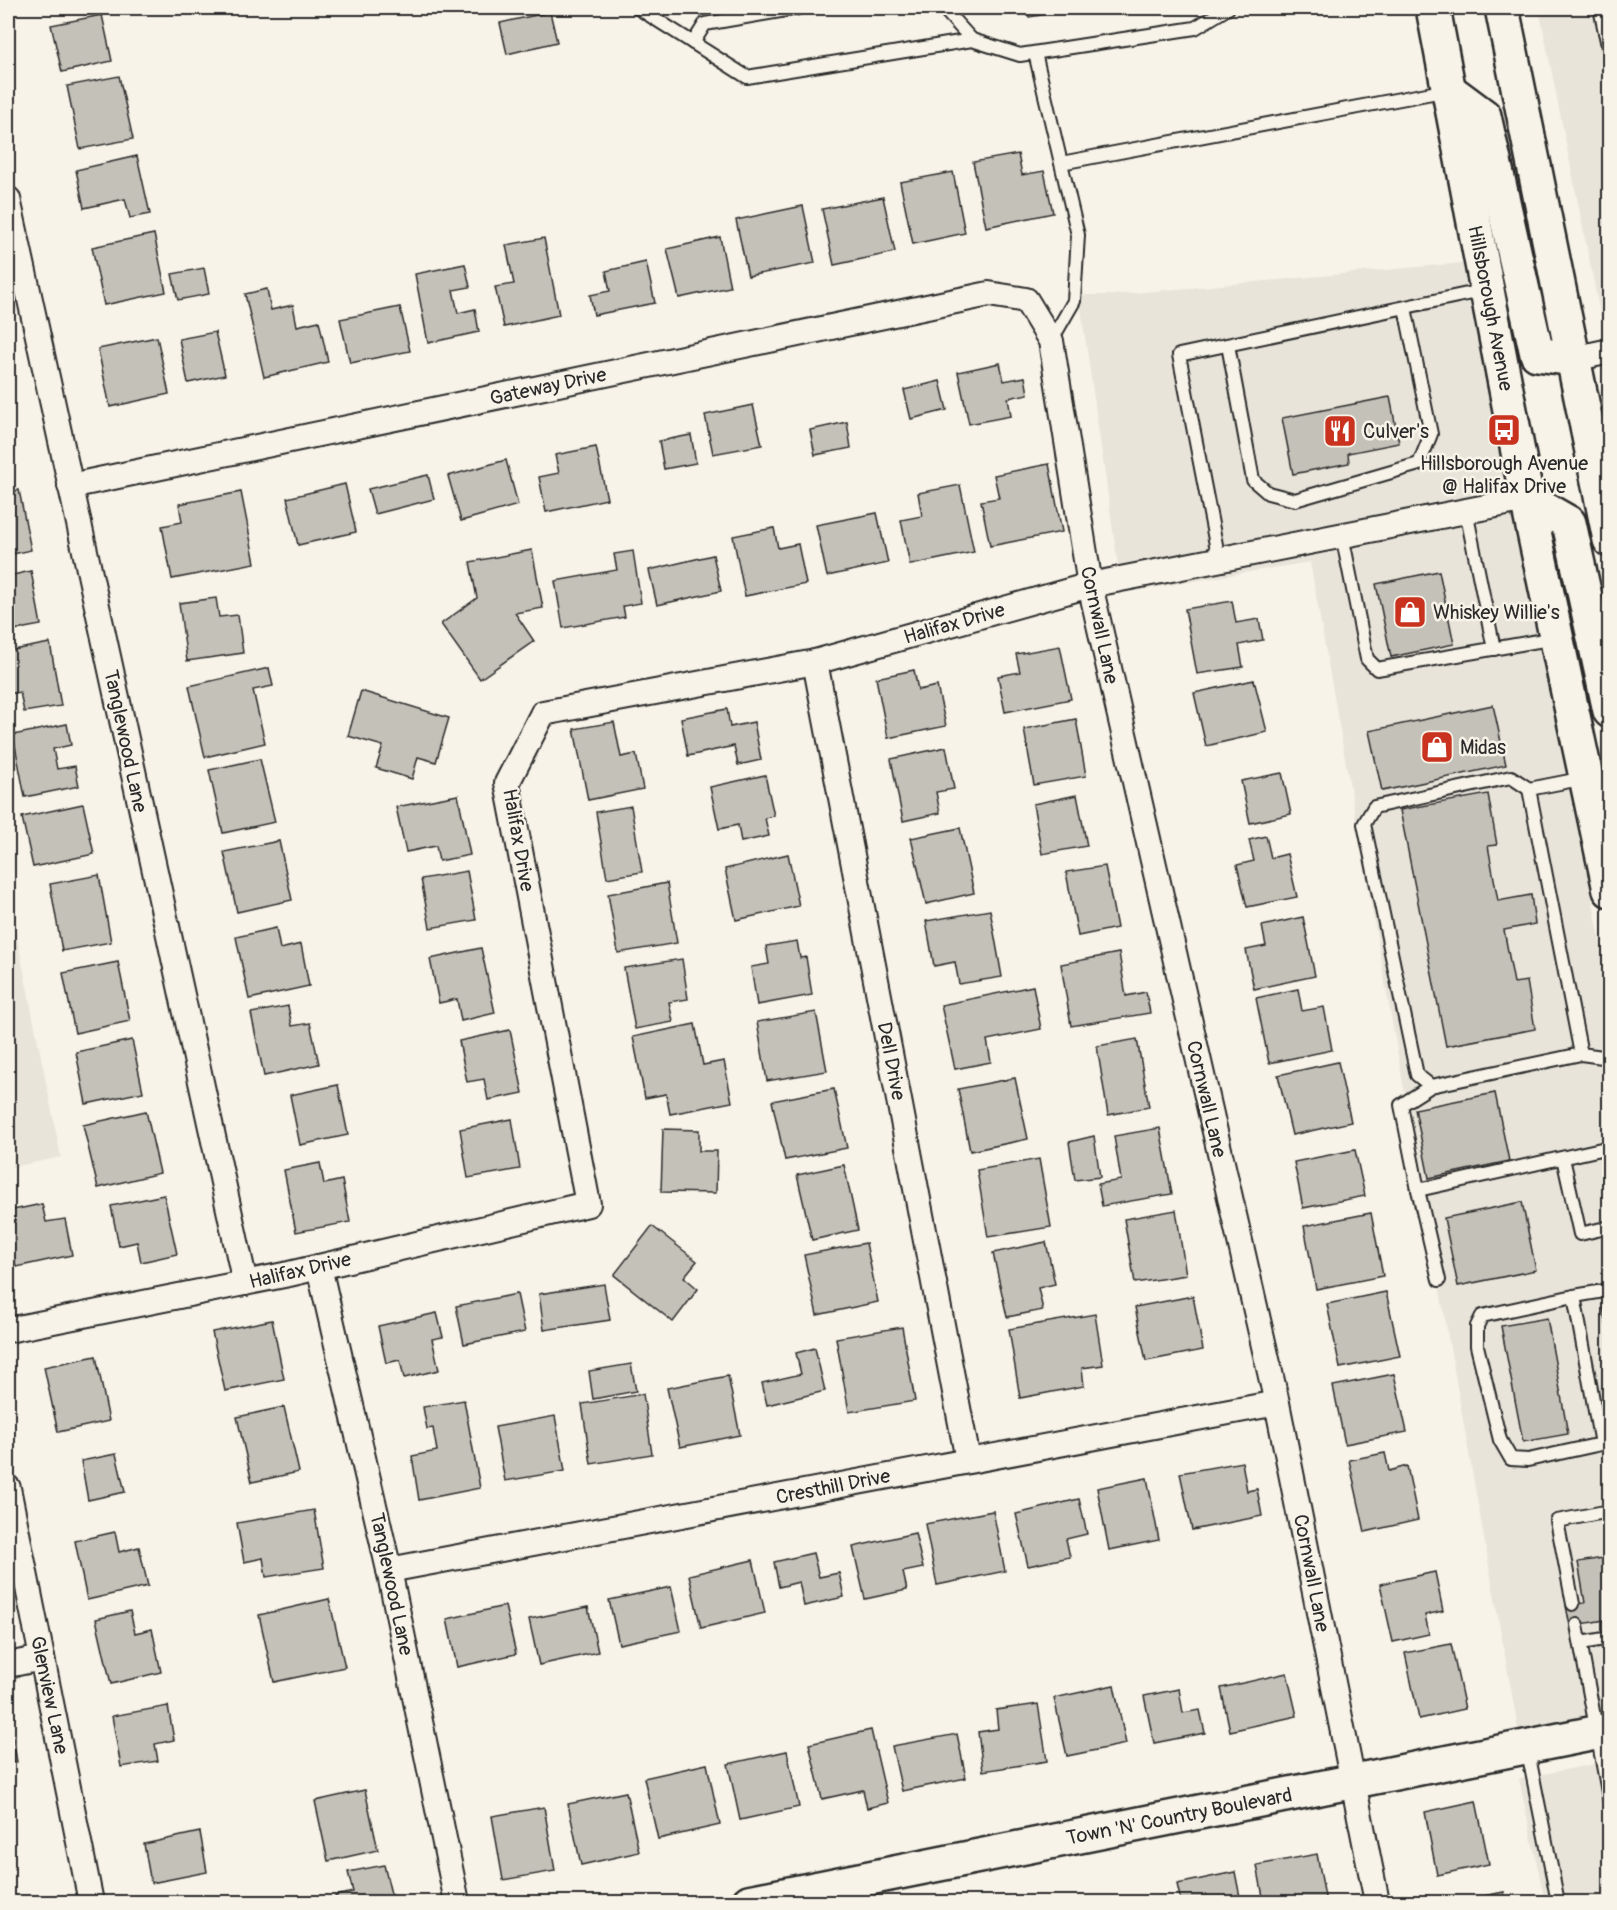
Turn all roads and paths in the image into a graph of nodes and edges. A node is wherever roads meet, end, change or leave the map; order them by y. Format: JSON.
{"nodes":[{"id":1,"x":638,"y":8,"type":"edge"},
{"id":2,"x":798,"y":8,"type":"edge"},
{"id":3,"x":943,"y":8,"type":"edge"},
{"id":4,"x":1228,"y":8,"type":"edge"},
{"id":5,"x":1433,"y":8,"type":"edge"},
{"id":6,"x":1502,"y":8,"type":"edge"},
{"id":7,"x":1600,"y":8,"type":"edge"},
{"id":8,"x":1607,"y":32,"type":"edge"},
{"id":9,"x":972,"y":40,"type":"junction"},
{"id":10,"x":693,"y":43,"type":"junction"},
{"id":11,"x":1035,"y":53,"type":"junction"},
{"id":12,"x":1610,"y":55,"type":"edge"},
{"id":13,"x":1449,"y":90,"type":"junction"},
{"id":14,"x":1061,"y":163,"type":"junction"},
{"id":15,"x":8,"y":199,"type":"edge"},
{"id":16,"x":1488,"y":290,"type":"junction"},
{"id":17,"x":1026,"y":300,"type":"joint"},
{"id":18,"x":1405,"y":308,"type":"junction"},
{"id":19,"x":1051,"y":340,"type":"junction"},
{"id":20,"x":1227,"y":345,"type":"junction"},
{"id":21,"x":1610,"y":351,"type":"edge"},
{"id":22,"x":1573,"y":359,"type":"junction"},
{"id":23,"x":70,"y":486,"type":"junction"},
{"id":24,"x":1527,"y":499,"type":"junction"},
{"id":25,"x":1466,"y":511,"type":"junction"},
{"id":26,"x":1608,"y":525,"type":"edge"},
{"id":27,"x":1342,"y":535,"type":"junction"},
{"id":28,"x":1219,"y":560,"type":"junction"},
{"id":29,"x":1090,"y":585,"type":"junction"},
{"id":30,"x":1556,"y":638,"type":"junction"},
{"id":31,"x":1494,"y":649,"type":"junction"},
{"id":32,"x":815,"y":662,"type":"junction"},
{"id":33,"x":1610,"y":711,"type":"edge"},
{"id":34,"x":1586,"y":778,"type":"junction"},
{"id":35,"x":1529,"y":789,"type":"junction"},
{"id":36,"x":1608,"y":873,"type":"edge"},
{"id":37,"x":1581,"y":1054,"type":"junction"},
{"id":38,"x":1610,"y":1058,"type":"edge"},
{"id":39,"x":1431,"y":1086,"type":"junction"},
{"id":40,"x":1610,"y":1147,"type":"edge"},
{"id":41,"x":1563,"y":1158,"type":"junction"},
{"id":42,"x":1418,"y":1190,"type":"junction"},
{"id":43,"x":1610,"y":1227,"type":"edge"},
{"id":44,"x":318,"y":1267,"type":"junction"},
{"id":45,"x":1439,"y":1280,"type":"dead end"},
{"id":46,"x":245,"y":1283,"type":"junction"},
{"id":47,"x":1610,"y":1290,"type":"edge"},
{"id":48,"x":1574,"y":1296,"type":"junction"},
{"id":49,"x":8,"y":1330,"type":"edge"},
{"id":50,"x":1277,"y":1403,"type":"junction"},
{"id":51,"x":1605,"y":1443,"type":"edge"},
{"id":52,"x":968,"y":1460,"type":"junction"},
{"id":53,"x":8,"y":1488,"type":"edge"},
{"id":54,"x":1610,"y":1511,"type":"edge"},
{"id":55,"x":389,"y":1570,"type":"junction"},
{"id":56,"x":1573,"y":1605,"type":"dead end"},
{"id":57,"x":1577,"y":1625,"type":"dead end"},
{"id":58,"x":1610,"y":1638,"type":"edge"},
{"id":59,"x":1581,"y":1643,"type":"junction"},
{"id":60,"x":42,"y":1658,"type":"junction"},
{"id":61,"x":8,"y":1665,"type":"edge"},
{"id":62,"x":1602,"y":1731,"type":"edge"},
{"id":63,"x":1527,"y":1746,"type":"junction"},
{"id":64,"x":1353,"y":1781,"type":"junction"},
{"id":65,"x":1610,"y":1803,"type":"edge"},
{"id":66,"x":91,"y":1902,"type":"edge"},
{"id":67,"x":457,"y":1902,"type":"edge"},
{"id":68,"x":749,"y":1902,"type":"edge"},
{"id":69,"x":1377,"y":1902,"type":"edge"},
{"id":70,"x":1558,"y":1902,"type":"edge"}],
"edges":[{"from":1,"to":10,"type":"lane"},
{"from":2,"to":10,"type":"lane"},
{"from":3,"to":9,"type":"lane"},
{"from":4,"to":11,"type":"lane"},
{"from":5,"to":13,"type":"main road","name":"Hillsborough Avenue"},
{"from":6,"to":22,"type":"main road"},
{"from":7,"to":8,"type":"lane"},
{"from":8,"to":12,"type":"lane"},
{"from":9,"to":10,"type":"lane"},
{"from":9,"to":11,"type":"lane"},
{"from":11,"to":14,"type":"lane"},
{"from":13,"to":14,"type":"lane"},
{"from":13,"to":16,"type":"main road","name":"Hillsborough Avenue"},
{"from":13,"to":22,"type":"main road"},
{"from":14,"to":19,"type":"lane"},
{"from":15,"to":23,"type":"street","name":"Tanglewood Lane"},
{"from":16,"to":18,"type":"lane"},
{"from":16,"to":24,"type":"main road","name":"Hillsborough Avenue"},
{"from":17,"to":19,"type":"street","name":"Cornwall Lane"},
{"from":17,"to":23,"type":"street","name":"Gateway Drive"},
{"from":18,"to":20,"type":"lane"},
{"from":18,"to":20,"type":"lane"},
{"from":19,"to":29,"type":"street","name":"Cornwall Lane"},
{"from":20,"to":28,"type":"lane"},
{"from":21,"to":22,"type":"street"},
{"from":22,"to":26,"type":"main road"},
{"from":23,"to":46,"type":"street","name":"Tanglewood Lane"},
{"from":24,"to":25,"type":"street","name":"Halifax Drive"},
{"from":24,"to":30,"type":"main road","name":"Hillsborough Avenue"},
{"from":24,"to":33,"type":"main road"},
{"from":25,"to":27,"type":"street","name":"Halifax Drive"},
{"from":25,"to":31,"type":"lane"},
{"from":27,"to":28,"type":"street","name":"Halifax Drive"},
{"from":27,"to":31,"type":"lane"},
{"from":28,"to":29,"type":"street","name":"Halifax Drive"},
{"from":29,"to":32,"type":"street","name":"Halifax Drive"},
{"from":29,"to":50,"type":"street","name":"Cornwall Lane"},
{"from":30,"to":31,"type":"lane"},
{"from":30,"to":34,"type":"main road","name":"Hillsborough Avenue"},
{"from":32,"to":44,"type":"street","name":"Halifax Drive"},
{"from":32,"to":52,"type":"street","name":"Dell Drive"},
{"from":34,"to":35,"type":"lane"},
{"from":34,"to":36,"type":"main road","name":"Hillsborough Avenue"},
{"from":35,"to":37,"type":"lane"},
{"from":35,"to":39,"type":"lane"},
{"from":37,"to":38,"type":"lane"},
{"from":37,"to":39,"type":"lane"},
{"from":39,"to":42,"type":"lane"},
{"from":40,"to":41,"type":"lane"},
{"from":41,"to":42,"type":"lane"},
{"from":41,"to":43,"type":"lane"},
{"from":42,"to":45,"type":"lane"},
{"from":44,"to":46,"type":"street","name":"Halifax Drive"},
{"from":44,"to":55,"type":"street","name":"Tanglewood Lane"},
{"from":46,"to":49,"type":"street","name":"Halifax Drive"},
{"from":47,"to":48,"type":"lane"},
{"from":48,"to":51,"type":"lane"},
{"from":48,"to":51,"type":"lane"},
{"from":50,"to":52,"type":"street","name":"Cresthill Drive"},
{"from":50,"to":64,"type":"street","name":"Cornwall Lane"},
{"from":52,"to":55,"type":"street","name":"Cresthill Drive"},
{"from":53,"to":60,"type":"street","name":"Glenview Lane"},
{"from":54,"to":56,"type":"lane"},
{"from":55,"to":67,"type":"street","name":"Tanglewood Lane"},
{"from":57,"to":59,"type":"lane"},
{"from":58,"to":59,"type":"lane"},
{"from":59,"to":62,"type":"lane"},
{"from":60,"to":61,"type":"street"},
{"from":60,"to":66,"type":"street","name":"Glenview Lane"},
{"from":62,"to":63,"type":"main road","name":"Town 'N' Country Boulevard"},
{"from":62,"to":65,"type":"lane"},
{"from":63,"to":64,"type":"main road","name":"Town 'N' Country Boulevard"},
{"from":63,"to":70,"type":"lane"},
{"from":64,"to":68,"type":"main road","name":"Town 'N' Country Boulevard"},
{"from":64,"to":69,"type":"street","name":"Cornwall Lane"}]}
